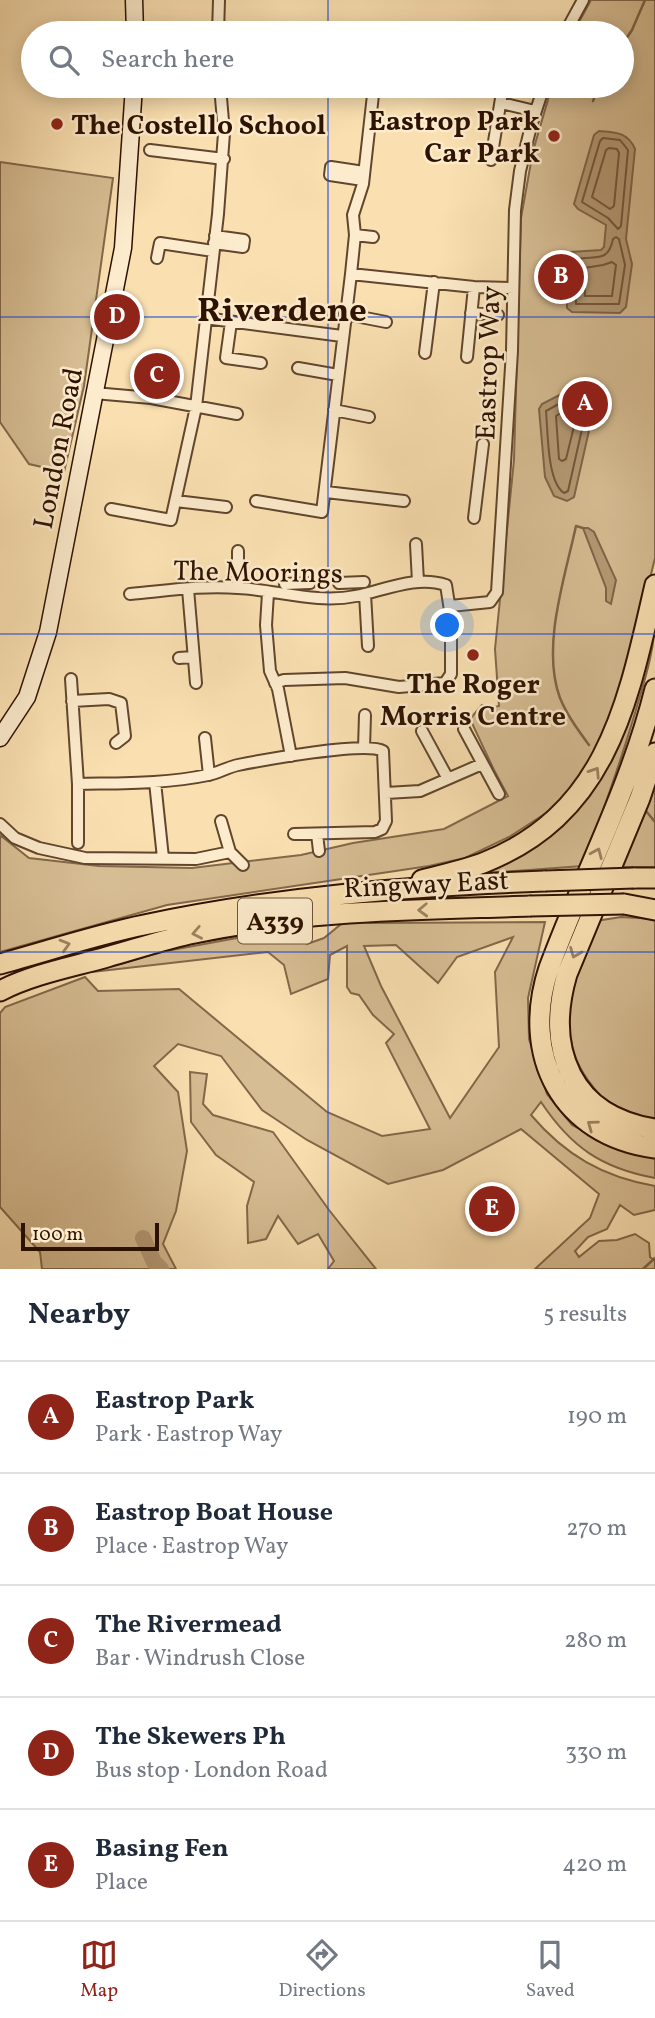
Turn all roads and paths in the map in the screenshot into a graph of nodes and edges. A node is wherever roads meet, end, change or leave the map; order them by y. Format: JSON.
{"nodes":[{"id":1,"x":134,"y":0,"type":"edge"},
{"id":2,"x":219,"y":0,"type":"edge"},
{"id":3,"x":583,"y":0,"type":"edge"},
{"id":4,"x":135,"y":21,"type":"edge"},
{"id":5,"x":218,"y":21,"type":"edge"},
{"id":6,"x":572,"y":21,"type":"edge"},
{"id":7,"x":133,"y":98,"type":"edge"},
{"id":8,"x":221,"y":98,"type":"edge"},
{"id":9,"x":373,"y":98,"type":"edge"},
{"id":10,"x":502,"y":98,"type":"edge"},
{"id":11,"x":540,"y":98,"type":"edge"},
{"id":12,"x":501,"y":103,"type":"junction"},
{"id":13,"x":536,"y":110,"type":"junction"},
{"id":14,"x":150,"y":150,"type":"dead end"},
{"id":15,"x":224,"y":159,"type":"junction"},
{"id":16,"x":491,"y":160,"type":"dead end"},
{"id":17,"x":355,"y":234,"type":"junction"},
{"id":18,"x":373,"y":237,"type":"dead end"},
{"id":19,"x":214,"y":244,"type":"junction"},
{"id":20,"x":157,"y":258,"type":"dead end"},
{"id":21,"x":351,"y":274,"type":"junction"},
{"id":22,"x":433,"y":282,"type":"junction"},
{"id":23,"x":474,"y":287,"type":"junction"},
{"id":24,"x":513,"y":288,"type":"junction"},
{"id":25,"x":471,"y":313,"type":"junction"},
{"id":26,"x":345,"y":314,"type":"junction"},
{"id":27,"x":498,"y":315,"type":"dead end"},
{"id":28,"x":205,"y":318,"type":"junction"},
{"id":29,"x":231,"y":322,"type":"junction"},
{"id":30,"x":386,"y":322,"type":"dead end"},
{"id":31,"x":342,"y":336,"type":"junction"},
{"id":32,"x":425,"y":353,"type":"dead end"},
{"id":33,"x":467,"y":357,"type":"dead end"},
{"id":34,"x":261,"y":363,"type":"dead end"},
{"id":35,"x":298,"y":368,"type":"dead end"},
{"id":36,"x":338,"y":375,"type":"junction"},
{"id":37,"x":94,"y":393,"type":"junction"},
{"id":38,"x":196,"y":407,"type":"junction"},
{"id":39,"x":334,"y":410,"type":"junction"},
{"id":40,"x":237,"y":414,"type":"dead end"},
{"id":41,"x":369,"y":417,"type":"dead end"},
{"id":42,"x":506,"y":455,"type":"junction"},
{"id":43,"x":326,"y":492,"type":"junction"},
{"id":44,"x":176,"y":500,"type":"junction"},
{"id":45,"x":256,"y":501,"type":"dead end"},
{"id":46,"x":404,"y":501,"type":"dead end"},
{"id":47,"x":226,"y":508,"type":"dead end"},
{"id":48,"x":111,"y":509,"type":"dead end"},
{"id":49,"x":474,"y":518,"type":"dead end"},
{"id":50,"x":416,"y":544,"type":"dead end"},
{"id":51,"x":238,"y":551,"type":"dead end"},
{"id":52,"x":418,"y":582,"type":"junction"},
{"id":53,"x":345,"y":583,"type":"dead end"},
{"id":54,"x":285,"y":584,"type":"dead end"},
{"id":55,"x":655,"y":586,"type":"edge"},
{"id":56,"x":238,"y":588,"type":"junction"},
{"id":57,"x":188,"y":589,"type":"junction"},
{"id":58,"x":361,"y":591,"type":"junction"},
{"id":59,"x":268,"y":593,"type":"junction"},
{"id":60,"x":130,"y":594,"type":"dead end"},
{"id":61,"x":299,"y":597,"type":"junction"},
{"id":62,"x":450,"y":606,"type":"junction"},
{"id":63,"x":368,"y":646,"type":"dead end"},
{"id":64,"x":178,"y":657,"type":"dead end"},
{"id":65,"x":193,"y":657,"type":"junction"},
{"id":66,"x":71,"y":679,"type":"dead end"},
{"id":67,"x":196,"y":683,"type":"dead end"},
{"id":68,"x":275,"y":683,"type":"junction"},
{"id":69,"x":655,"y":689,"type":"edge"},
{"id":70,"x":72,"y":701,"type":"junction"},
{"id":71,"x":365,"y":715,"type":"dead end"},
{"id":72,"x":464,"y":729,"type":"dead end"},
{"id":73,"x":422,"y":731,"type":"dead end"},
{"id":74,"x":2,"y":732,"type":"edge"},
{"id":75,"x":205,"y":738,"type":"dead end"},
{"id":76,"x":116,"y":743,"type":"dead end"},
{"id":77,"x":364,"y":748,"type":"junction"},
{"id":78,"x":655,"y":753,"type":"edge"},
{"id":79,"x":291,"y":756,"type":"junction"},
{"id":80,"x":482,"y":764,"type":"junction"},
{"id":81,"x":209,"y":775,"type":"junction"},
{"id":82,"x":447,"y":777,"type":"junction"},
{"id":83,"x":155,"y":782,"type":"junction"},
{"id":84,"x":78,"y":784,"type":"junction"},
{"id":85,"x":386,"y":793,"type":"junction"},
{"id":86,"x":499,"y":794,"type":"dead end"},
{"id":87,"x":221,"y":821,"type":"dead end"},
{"id":88,"x":0,"y":824,"type":"edge"},
{"id":89,"x":294,"y":834,"type":"dead end"},
{"id":90,"x":317,"y":834,"type":"junction"},
{"id":91,"x":78,"y":843,"type":"dead end"},
{"id":92,"x":319,"y":851,"type":"dead end"},
{"id":93,"x":230,"y":852,"type":"junction"},
{"id":94,"x":163,"y":858,"type":"junction"},
{"id":95,"x":243,"y":865,"type":"dead end"},
{"id":96,"x":655,"y":878,"type":"edge"},
{"id":97,"x":394,"y":888,"type":"junction"},
{"id":98,"x":624,"y":904,"type":"junction"},
{"id":99,"x":655,"y":904,"type":"edge"},
{"id":100,"x":655,"y":910,"type":"edge"},
{"id":101,"x":0,"y":964,"type":"edge"},
{"id":102,"x":0,"y":991,"type":"edge"},
{"id":103,"x":655,"y":1129,"type":"edge"},
{"id":104,"x":655,"y":1148,"type":"edge"}],
"edges":[{"from":1,"to":4,"type":"street"},
{"from":2,"to":5,"type":"street"},
{"from":3,"to":6,"type":"street"},
{"from":7,"to":37,"type":"street","name":"London Road"},
{"from":8,"to":15,"type":"street"},
{"from":9,"to":17,"type":"street"},
{"from":10,"to":12,"type":"street"},
{"from":11,"to":13,"type":"street","name":"Eastrop Way"},
{"from":12,"to":13,"type":"street"},
{"from":12,"to":16,"type":"street"},
{"from":13,"to":24,"type":"street","name":"Eastrop Way"},
{"from":14,"to":15,"type":"street"},
{"from":15,"to":19,"type":"street"},
{"from":17,"to":18,"type":"street"},
{"from":17,"to":21,"type":"street"},
{"from":19,"to":20,"type":"street"},
{"from":19,"to":28,"type":"street"},
{"from":21,"to":22,"type":"street"},
{"from":21,"to":26,"type":"street"},
{"from":22,"to":23,"type":"street"},
{"from":22,"to":32,"type":"street"},
{"from":23,"to":24,"type":"street"},
{"from":23,"to":25,"type":"street"},
{"from":24,"to":42,"type":"street","name":"Eastrop Way"},
{"from":25,"to":27,"type":"street"},
{"from":25,"to":33,"type":"street"},
{"from":26,"to":30,"type":"street"},
{"from":26,"to":31,"type":"street"},
{"from":28,"to":29,"type":"street"},
{"from":28,"to":38,"type":"street"},
{"from":29,"to":31,"type":"street"},
{"from":29,"to":34,"type":"street"},
{"from":31,"to":36,"type":"street"},
{"from":35,"to":36,"type":"street"},
{"from":36,"to":39,"type":"street"},
{"from":37,"to":38,"type":"street"},
{"from":37,"to":74,"type":"street","name":"London Road"},
{"from":38,"to":40,"type":"street"},
{"from":38,"to":44,"type":"street"},
{"from":39,"to":41,"type":"street"},
{"from":39,"to":43,"type":"street"},
{"from":42,"to":49,"type":"street"},
{"from":42,"to":62,"type":"street","name":"Eastrop Way"},
{"from":43,"to":45,"type":"street"},
{"from":43,"to":46,"type":"street"},
{"from":44,"to":47,"type":"street"},
{"from":44,"to":48,"type":"street"},
{"from":50,"to":52,"type":"street"},
{"from":51,"to":56,"type":"street"},
{"from":52,"to":58,"type":"street","name":"The Moorings"},
{"from":52,"to":62,"type":"street"},
{"from":53,"to":58,"type":"street"},
{"from":54,"to":61,"type":"street"},
{"from":97,"to":55,"type":"highway","one_way":true},
{"from":56,"to":57,"type":"street","name":"The Moorings"},
{"from":56,"to":59,"type":"street","name":"The Moorings"},
{"from":57,"to":60,"type":"street","name":"The Moorings"},
{"from":57,"to":65,"type":"street"},
{"from":58,"to":61,"type":"street","name":"The Moorings"},
{"from":58,"to":63,"type":"street"},
{"from":59,"to":61,"type":"street","name":"The Moorings"},
{"from":59,"to":68,"type":"street"},
{"from":62,"to":68,"type":"street"},
{"from":64,"to":65,"type":"street"},
{"from":65,"to":67,"type":"street"},
{"from":66,"to":70,"type":"street"},
{"from":68,"to":79,"type":"street"},
{"from":104,"to":69,"type":"highway","one_way":true},
{"from":70,"to":76,"type":"street"},
{"from":70,"to":84,"type":"street"},
{"from":71,"to":77,"type":"street"},
{"from":72,"to":80,"type":"street"},
{"from":73,"to":82,"type":"street"},
{"from":75,"to":81,"type":"street"},
{"from":77,"to":79,"type":"street"},
{"from":77,"to":85,"type":"street"},
{"from":78,"to":103,"type":"highway","one_way":true},
{"from":79,"to":81,"type":"street"},
{"from":80,"to":82,"type":"street"},
{"from":80,"to":86,"type":"street"},
{"from":81,"to":83,"type":"street"},
{"from":82,"to":85,"type":"street"},
{"from":83,"to":84,"type":"street"},
{"from":83,"to":94,"type":"street"},
{"from":84,"to":91,"type":"street"},
{"from":85,"to":90,"type":"street"},
{"from":87,"to":93,"type":"street"},
{"from":88,"to":94,"type":"street"},
{"from":89,"to":90,"type":"street"},
{"from":90,"to":92,"type":"street"},
{"from":93,"to":94,"type":"street"},
{"from":93,"to":95,"type":"street"},
{"from":96,"to":97,"type":"highway","name":"Ringway East","number":"A339","bridge":true},
{"from":101,"to":97,"type":"highway","name":"Ringway East","number":"A339","one_way":true},
{"from":98,"to":99,"type":"highway","name":"Ringway East","number":"A339"},
{"from":98,"to":100,"type":"highway"},
{"from":98,"to":102,"type":"highway","name":"Ringway East","number":"A339","one_way":true,"bridge":true}]}
